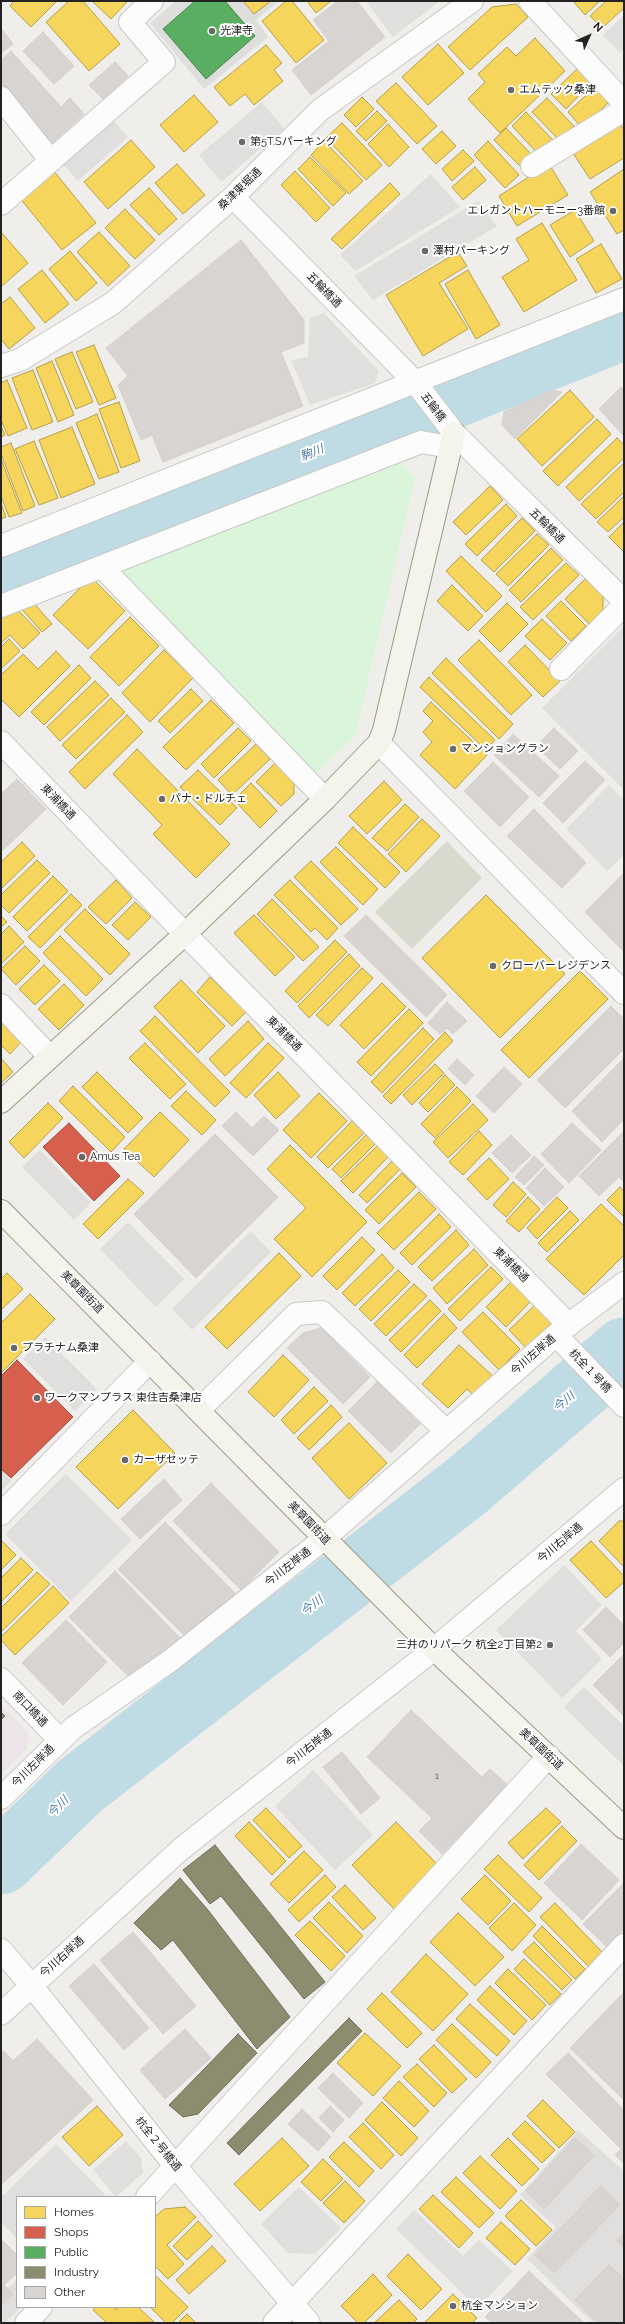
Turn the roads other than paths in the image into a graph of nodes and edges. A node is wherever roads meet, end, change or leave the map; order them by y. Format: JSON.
{"nodes":[{"id":1,"x":152,"y":1,"type":"edge"},
{"id":2,"x":472,"y":1,"type":"edge"},
{"id":3,"x":530,"y":1,"type":"edge"},
{"id":4,"x":1,"y":98,"type":"edge"},
{"id":5,"x":624,"y":103,"type":"edge"},
{"id":6,"x":624,"y":110,"type":"edge"},
{"id":7,"x":51,"y":160,"type":"junction"},
{"id":8,"x":532,"y":166,"type":"dead end"},
{"id":9,"x":233,"y":197,"type":"junction"},
{"id":10,"x":1,"y":204,"type":"edge"},
{"id":11,"x":624,"y":299,"type":"edge"},
{"id":12,"x":1,"y":366,"type":"edge"},
{"id":13,"x":417,"y":385,"type":"junction"},
{"id":14,"x":450,"y":435,"type":"junction"},
{"id":15,"x":1,"y":546,"type":"edge"},
{"id":16,"x":102,"y":567,"type":"junction"},
{"id":17,"x":624,"y":601,"type":"edge"},
{"id":18,"x":624,"y":605,"type":"edge"},
{"id":19,"x":1,"y":606,"type":"edge"},
{"id":20,"x":561,"y":669,"type":"dead end"},
{"id":21,"x":1,"y":742,"type":"edge"},
{"id":22,"x":379,"y":744,"type":"junction"},
{"id":23,"x":325,"y":800,"type":"junction"},
{"id":24,"x":185,"y":934,"type":"junction"},
{"id":25,"x":624,"y":993,"type":"edge"},
{"id":26,"x":1,"y":1005,"type":"edge"},
{"id":27,"x":50,"y":1057,"type":"junction"},
{"id":28,"x":1,"y":1102,"type":"edge"},
{"id":29,"x":1,"y":1211,"type":"edge"},
{"id":30,"x":624,"y":1282,"type":"edge"},
{"id":31,"x":562,"y":1330,"type":"junction"},
{"id":32,"x":150,"y":1361,"type":"junction"},
{"id":33,"x":624,"y":1406,"type":"edge"},
{"id":34,"x":199,"y":1410,"type":"junction"},
{"id":35,"x":446,"y":1431,"type":"junction"},
{"id":36,"x":624,"y":1488,"type":"edge"},
{"id":37,"x":1,"y":1514,"type":"edge"},
{"id":38,"x":331,"y":1545,"type":"junction"},
{"id":39,"x":434,"y":1649,"type":"junction"},
{"id":40,"x":1,"y":1679,"type":"edge"},
{"id":41,"x":60,"y":1740,"type":"junction"},
{"id":42,"x":548,"y":1756,"type":"junction"},
{"id":43,"x":1,"y":1798,"type":"edge"},
{"id":44,"x":624,"y":1828,"type":"edge"},
{"id":45,"x":624,"y":1946,"type":"edge"},
{"id":46,"x":6,"y":1956,"type":"edge"},
{"id":47,"x":31,"y":1985,"type":"junction"},
{"id":48,"x":1,"y":2014,"type":"edge"},
{"id":49,"x":176,"y":2167,"type":"junction"},
{"id":50,"x":148,"y":2196,"type":"edge"},
{"id":51,"x":292,"y":2304,"type":"junction"},
{"id":52,"x":40,"y":2308,"type":"edge"},
{"id":53,"x":26,"y":2323,"type":"edge"},
{"id":54,"x":274,"y":2323,"type":"edge"},
{"id":55,"x":309,"y":2323,"type":"edge"}],
"edges":[{"from":1,"to":7,"type":"street"},
{"from":2,"to":9,"type":"street","name":"桑津東堀通"},
{"from":3,"to":5,"type":"street"},
{"from":4,"to":7,"type":"street"},
{"from":6,"to":8,"type":"street"},
{"from":7,"to":10,"type":"street"},
{"from":9,"to":12,"type":"street","name":"桑津東堀通"},
{"from":9,"to":13,"type":"street","name":"五輪橋通"},
{"from":11,"to":13,"type":"street"},
{"from":13,"to":14,"type":"street","name":"五輪橋"},
{"from":13,"to":15,"type":"street"},
{"from":14,"to":16,"type":"street"},
{"from":14,"to":17,"type":"street","name":"五輪橋通"},
{"from":14,"to":22,"type":"street"},
{"from":16,"to":19,"type":"street"},
{"from":16,"to":23,"type":"street"},
{"from":18,"to":20,"type":"street"},
{"from":21,"to":24,"type":"street","name":"東浦橋通"},
{"from":22,"to":23,"type":"street"},
{"from":22,"to":25,"type":"street"},
{"from":23,"to":24,"type":"street"},
{"from":24,"to":27,"type":"street"},
{"from":24,"to":31,"type":"street","name":"東浦橋通"},
{"from":26,"to":27,"type":"street"},
{"from":27,"to":28,"type":"street"},
{"from":29,"to":32,"type":"street","name":"美章園街道"},
{"from":30,"to":31,"type":"street","name":"今川左岸通"},
{"from":31,"to":33,"type":"street","name":"杭全１号橋"},
{"from":31,"to":35,"type":"street","name":"今川左岸通"},
{"from":32,"to":34,"type":"street","name":"美章園街道"},
{"from":32,"to":37,"type":"street"},
{"from":34,"to":35,"type":"street"},
{"from":34,"to":38,"type":"street","name":"美章園街道"},
{"from":35,"to":38,"type":"street","name":"今川左岸通"},
{"from":36,"to":39,"type":"street","name":"今川右岸通"},
{"from":38,"to":39,"type":"street","name":"美章園街道"},
{"from":38,"to":41,"type":"street","name":"今川左岸通"},
{"from":39,"to":42,"type":"street","name":"美章園街道"},
{"from":39,"to":47,"type":"street","name":"今川右岸通"},
{"from":40,"to":41,"type":"street","name":"南口橋通"},
{"from":41,"to":43,"type":"street","name":"今川左岸通"},
{"from":42,"to":44,"type":"street","name":"美章園街道"},
{"from":42,"to":49,"type":"street"},
{"from":45,"to":51,"type":"street"},
{"from":46,"to":47,"type":"street","name":"杭全２号橋通"},
{"from":47,"to":48,"type":"street","name":"今川右岸通"},
{"from":47,"to":49,"type":"street","name":"杭全２号橋通"},
{"from":49,"to":50,"type":"street"},
{"from":49,"to":51,"type":"street","name":"杭全２号橋通"},
{"from":51,"to":54,"type":"street"},
{"from":51,"to":55,"type":"street","name":"杭全２号橋通"},
{"from":52,"to":53,"type":"street"}]}
